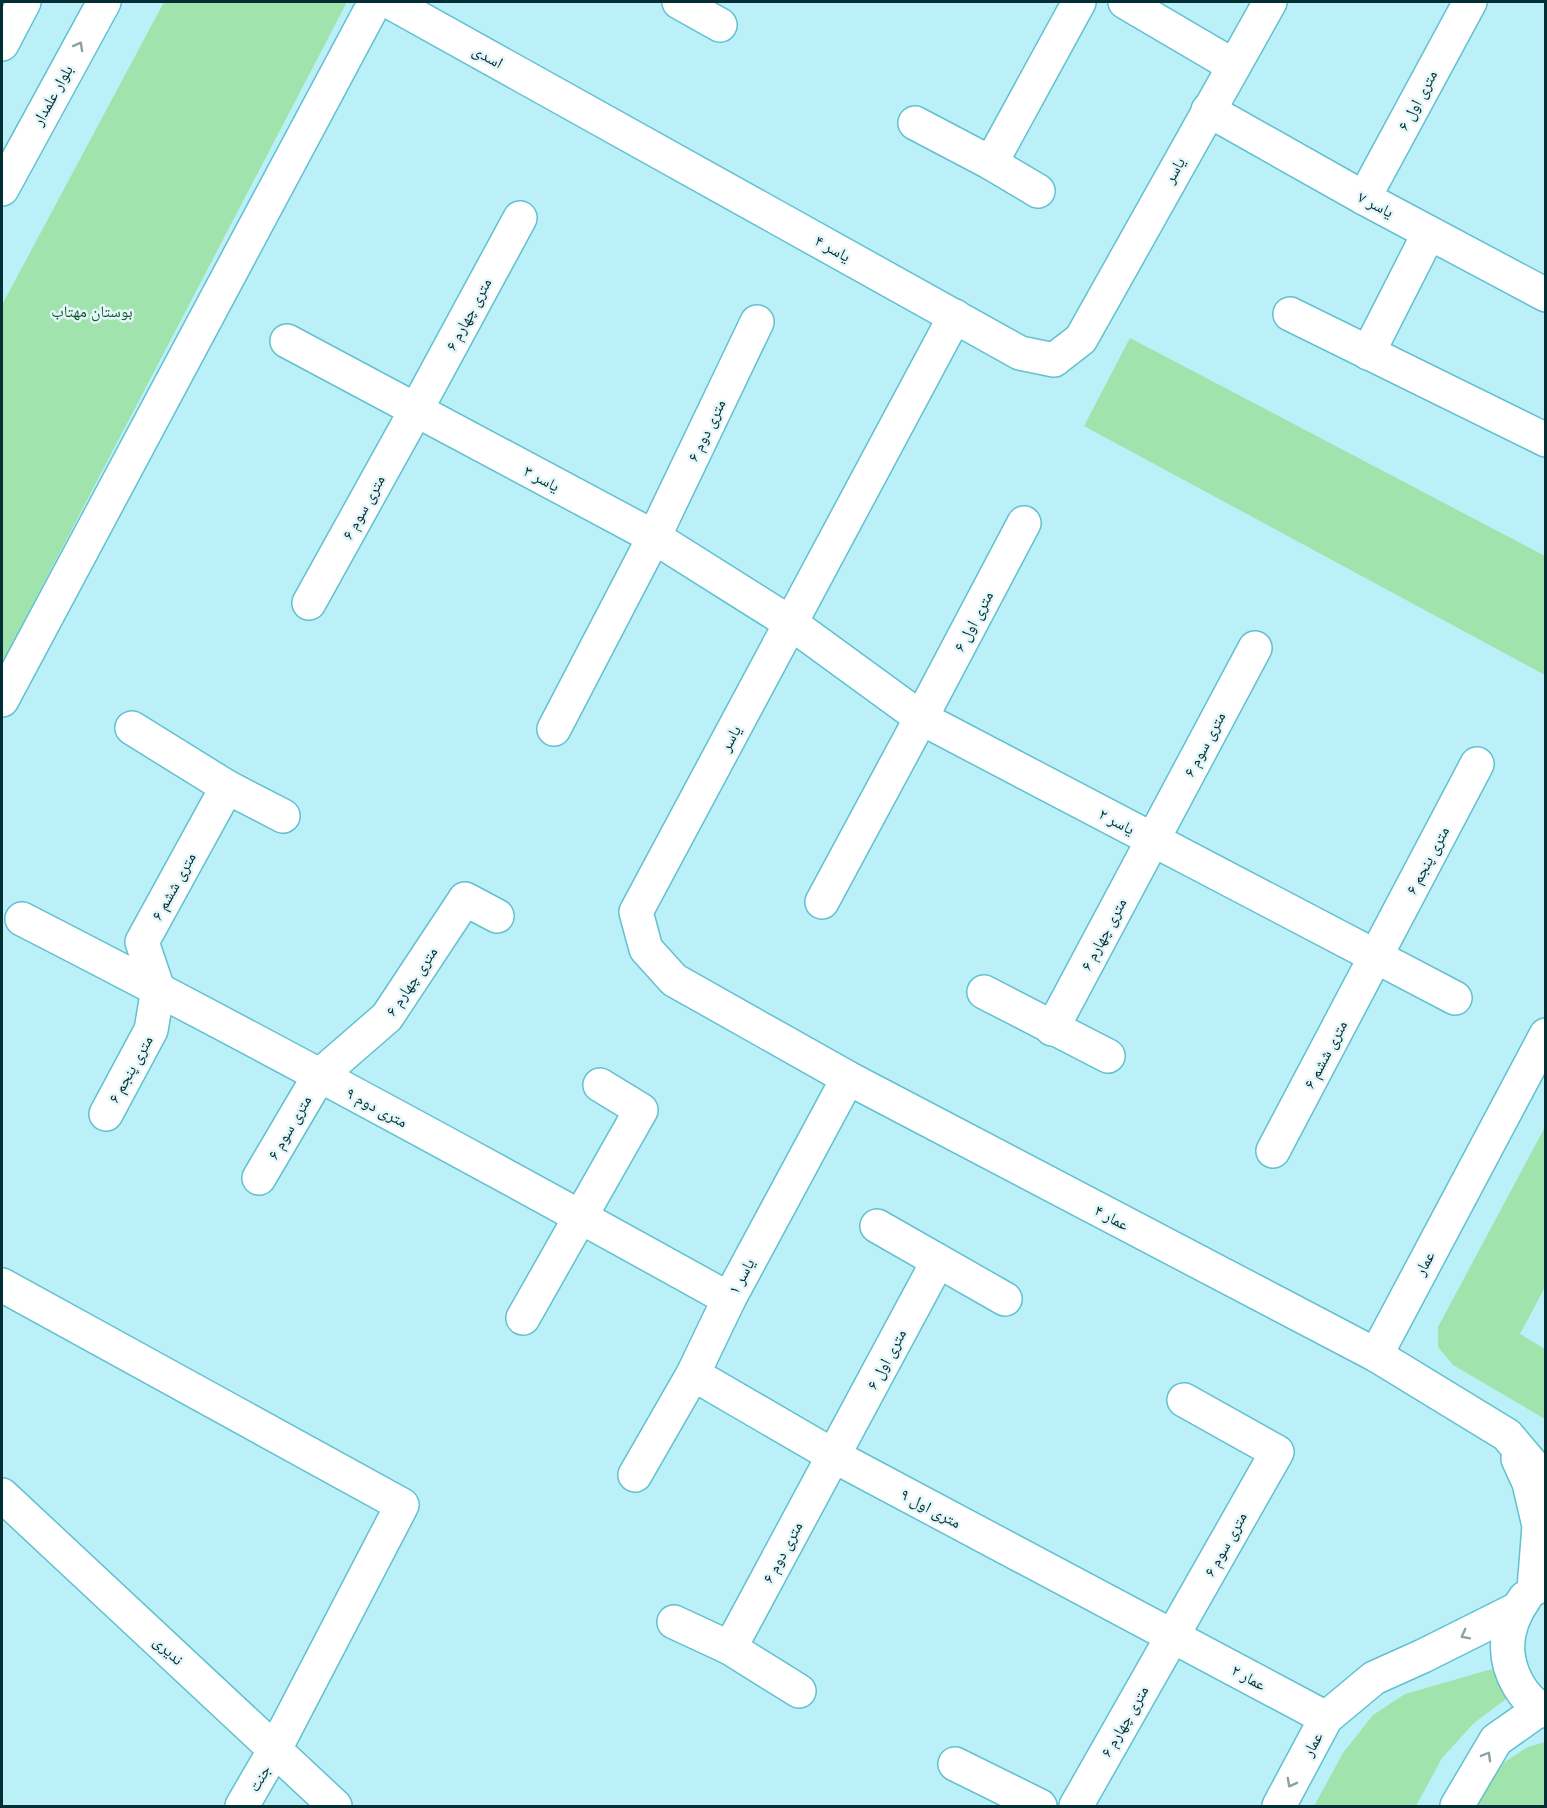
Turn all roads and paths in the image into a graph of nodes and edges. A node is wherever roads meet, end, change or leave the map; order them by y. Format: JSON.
{"nodes":[{"id":1,"x":24,"y":2,"type":"edge"},
{"id":2,"x":104,"y":2,"type":"edge"},
{"id":3,"x":375,"y":2,"type":"edge"},
{"id":4,"x":390,"y":2,"type":"edge"},
{"id":5,"x":679,"y":2,"type":"edge"},
{"id":6,"x":1079,"y":2,"type":"edge"},
{"id":7,"x":1125,"y":2,"type":"edge"},
{"id":8,"x":1270,"y":2,"type":"edge"},
{"id":9,"x":1470,"y":2,"type":"edge"},
{"id":10,"x":720,"y":25,"type":"dead end"},
{"id":11,"x":2,"y":44,"type":"edge"},
{"id":12,"x":1234,"y":66,"type":"junction"},
{"id":13,"x":1208,"y":110,"type":"junction"},
{"id":14,"x":586,"y":111,"type":"joint"},
{"id":15,"x":915,"y":123,"type":"dead end"},
{"id":16,"x":991,"y":163,"type":"junction"},
{"id":17,"x":2,"y":189,"type":"edge"},
{"id":18,"x":1038,"y":191,"type":"dead end"},
{"id":19,"x":1364,"y":198,"type":"junction"},
{"id":20,"x":520,"y":218,"type":"dead end"},
{"id":21,"x":1430,"y":233,"type":"junction"},
{"id":22,"x":1545,"y":295,"type":"edge"},
{"id":23,"x":1290,"y":314,"type":"dead end"},
{"id":24,"x":955,"y":316,"type":"junction"},
{"id":25,"x":757,"y":322,"type":"dead end"},
{"id":26,"x":1081,"y":339,"type":"joint"},
{"id":27,"x":287,"y":341,"type":"dead end"},
{"id":28,"x":1368,"y":352,"type":"junction"},
{"id":29,"x":417,"y":410,"type":"junction"},
{"id":30,"x":1545,"y":440,"type":"edge"},
{"id":31,"x":1024,"y":523,"type":"dead end"},
{"id":32,"x":654,"y":537,"type":"junction"},
{"id":33,"x":309,"y":603,"type":"dead end"},
{"id":34,"x":792,"y":624,"type":"junction"},
{"id":35,"x":1255,"y":648,"type":"dead end"},
{"id":36,"x":2,"y":700,"type":"edge"},
{"id":37,"x":921,"y":718,"type":"junction"},
{"id":38,"x":132,"y":728,"type":"dead end"},
{"id":39,"x":554,"y":729,"type":"dead end"},
{"id":40,"x":1477,"y":764,"type":"dead end"},
{"id":41,"x":227,"y":787,"type":"junction"},
{"id":42,"x":283,"y":816,"type":"dead end"},
{"id":43,"x":1154,"y":840,"type":"junction"},
{"id":44,"x":822,"y":902,"type":"dead end"},
{"id":45,"x":497,"y":916,"type":"dead end"},
{"id":46,"x":22,"y":919,"type":"dead end"},
{"id":47,"x":1376,"y":956,"type":"junction"},
{"id":48,"x":158,"y":989,"type":"junction"},
{"id":49,"x":984,"y":992,"type":"dead end"},
{"id":50,"x":1455,"y":998,"type":"dead end"},
{"id":51,"x":1052,"y":1029,"type":"junction"},
{"id":52,"x":1545,"y":1035,"type":"edge"},
{"id":53,"x":1107,"y":1056,"type":"dead end"},
{"id":54,"x":319,"y":1076,"type":"junction"},
{"id":55,"x":848,"y":1078,"type":"junction"},
{"id":56,"x":600,"y":1085,"type":"dead end"},
{"id":57,"x":106,"y":1114,"type":"dead end"},
{"id":58,"x":1273,"y":1151,"type":"dead end"},
{"id":59,"x":259,"y":1178,"type":"dead end"},
{"id":60,"x":582,"y":1217,"type":"junction"},
{"id":61,"x":877,"y":1226,"type":"dead end"},
{"id":62,"x":938,"y":1261,"type":"junction"},
{"id":63,"x":2,"y":1285,"type":"edge"},
{"id":64,"x":729,"y":1299,"type":"junction"},
{"id":65,"x":1005,"y":1299,"type":"dead end"},
{"id":66,"x":523,"y":1318,"type":"dead end"},
{"id":67,"x":1376,"y":1355,"type":"junction"},
{"id":68,"x":693,"y":1374,"type":"junction"},
{"id":69,"x":1184,"y":1400,"type":"dead end"},
{"id":70,"x":1507,"y":1436,"type":"junction"},
{"id":71,"x":834,"y":1456,"type":"junction"},
{"id":72,"x":635,"y":1475,"type":"dead end"},
{"id":73,"x":1545,"y":1481,"type":"edge"},
{"id":74,"x":2,"y":1495,"type":"edge"},
{"id":75,"x":1532,"y":1594,"type":"edge"},
{"id":76,"x":674,"y":1622,"type":"dead end"},
{"id":77,"x":1173,"y":1636,"type":"junction"},
{"id":78,"x":730,"y":1648,"type":"junction"},
{"id":79,"x":799,"y":1691,"type":"dead end"},
{"id":80,"x":1543,"y":1710,"type":"edge"},
{"id":81,"x":1326,"y":1718,"type":"junction"},
{"id":82,"x":275,"y":1749,"type":"junction"},
{"id":83,"x":955,"y":1764,"type":"dead end"},
{"id":84,"x":242,"y":1806,"type":"edge"},
{"id":85,"x":335,"y":1806,"type":"edge"},
{"id":86,"x":1040,"y":1806,"type":"edge"},
{"id":87,"x":1076,"y":1806,"type":"edge"},
{"id":88,"x":1279,"y":1806,"type":"edge"},
{"id":89,"x":1457,"y":1806,"type":"edge"}],
"edges":[{"from":1,"to":11,"type":"street"},
{"from":17,"to":2,"type":"street","name":"بلوار علمدار","one_way":true},
{"from":3,"to":36,"type":"street"},
{"from":4,"to":14,"type":"street","name":"اسدی"},
{"from":5,"to":10,"type":"street"},
{"from":6,"to":16,"type":"street"},
{"from":7,"to":12,"type":"street"},
{"from":8,"to":12,"type":"street","name":"یاسر"},
{"from":9,"to":19,"type":"street","name":"۶ متری اول"},
{"from":12,"to":13,"type":"street","name":"یاسر"},
{"from":13,"to":19,"type":"street","name":"یاسر ۷"},
{"from":13,"to":26,"type":"street","name":"یاسر"},
{"from":14,"to":24,"type":"street","name":"یاسر ۴"},
{"from":15,"to":16,"type":"street"},
{"from":16,"to":18,"type":"street"},
{"from":19,"to":21,"type":"street","name":"یاسر ۷"},
{"from":20,"to":29,"type":"street","name":"۶ متری چهارم"},
{"from":21,"to":22,"type":"street","name":"یاسر ۷"},
{"from":21,"to":28,"type":"street"},
{"from":23,"to":28,"type":"street"},
{"from":24,"to":26,"type":"street","name":"یاسر ۴"},
{"from":24,"to":34,"type":"street","name":"یاسر"},
{"from":25,"to":32,"type":"street","name":"۶ متری دوم"},
{"from":27,"to":29,"type":"street","name":"یاسر ۳"},
{"from":28,"to":30,"type":"street"},
{"from":29,"to":32,"type":"street","name":"یاسر ۳"},
{"from":29,"to":33,"type":"street","name":"۶ متری سوم"},
{"from":31,"to":37,"type":"street","name":"۶ متری اول"},
{"from":32,"to":34,"type":"street","name":"یاسر ۳"},
{"from":32,"to":39,"type":"street"},
{"from":34,"to":37,"type":"street","name":"یاسر ۲"},
{"from":34,"to":55,"type":"street","name":"یاسر"},
{"from":35,"to":43,"type":"street","name":"۶ متری سوم"},
{"from":37,"to":43,"type":"street","name":"یاسر ۲"},
{"from":37,"to":44,"type":"street"},
{"from":38,"to":41,"type":"street"},
{"from":40,"to":47,"type":"street","name":"۶ متری پنجم"},
{"from":41,"to":42,"type":"street"},
{"from":41,"to":48,"type":"street","name":"۶ متری ششم"},
{"from":43,"to":47,"type":"street","name":"یاسر ۲"},
{"from":43,"to":51,"type":"street","name":"۶ متری چهارم"},
{"from":45,"to":54,"type":"street","name":"۶ متری چهارم"},
{"from":46,"to":48,"type":"street","name":"۹ متری دوم"},
{"from":47,"to":50,"type":"street","name":"یاسر ۲"},
{"from":47,"to":58,"type":"street","name":"۶ متری ششم"},
{"from":48,"to":54,"type":"street","name":"۹ متری دوم"},
{"from":48,"to":57,"type":"street","name":"۶ متری پنجم"},
{"from":49,"to":51,"type":"street"},
{"from":51,"to":53,"type":"street"},
{"from":52,"to":67,"type":"street","name":"عمار"},
{"from":54,"to":59,"type":"street","name":"۶ متری سوم"},
{"from":54,"to":60,"type":"street","name":"۹ متری دوم"},
{"from":55,"to":64,"type":"street","name":"یاسر ۱"},
{"from":55,"to":67,"type":"street","name":"عمار ۴"},
{"from":56,"to":60,"type":"street"},
{"from":60,"to":64,"type":"street","name":"۹ متری دوم"},
{"from":60,"to":66,"type":"street"},
{"from":61,"to":62,"type":"street"},
{"from":62,"to":65,"type":"street"},
{"from":62,"to":71,"type":"street","name":"۶ متری اول"},
{"from":63,"to":82,"type":"street","name":"جنت"},
{"from":64,"to":68,"type":"street","name":"یاسر ۱"},
{"from":67,"to":70,"type":"street"},
{"from":68,"to":71,"type":"street","name":"۹ متری اول"},
{"from":68,"to":72,"type":"street","name":"یاسر ۱"},
{"from":69,"to":77,"type":"street","name":"۶ متری سوم"},
{"from":70,"to":73,"type":"street"},
{"from":70,"to":75,"type":"street"},
{"from":71,"to":77,"type":"street","name":"۹ متری اول"},
{"from":71,"to":78,"type":"street","name":"۶ متری دوم"},
{"from":74,"to":82,"type":"street","name":"ندیری"},
{"from":75,"to":80,"type":"street"},
{"from":75,"to":81,"type":"street","name":"عمار","one_way":true},
{"from":76,"to":78,"type":"street"},
{"from":77,"to":81,"type":"street","name":"عمار ۲"},
{"from":77,"to":87,"type":"street","name":"۶ متری چهارم"},
{"from":78,"to":79,"type":"street"},
{"from":89,"to":80,"type":"street","one_way":true},
{"from":81,"to":88,"type":"street","name":"عمار","one_way":true},
{"from":82,"to":84,"type":"street","name":"جنت"},
{"from":82,"to":85,"type":"street","name":"ندیری"},
{"from":83,"to":86,"type":"street"}]}
